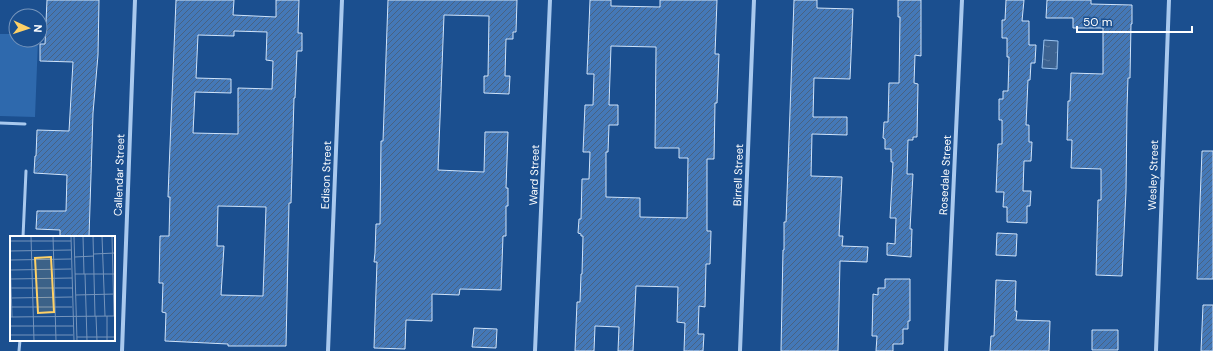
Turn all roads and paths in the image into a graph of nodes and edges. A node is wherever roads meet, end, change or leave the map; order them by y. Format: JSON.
{"nodes":[{"id":1,"x":135,"y":0,"type":"edge"},
{"id":2,"x":342,"y":0,"type":"edge"},
{"id":3,"x":550,"y":0,"type":"edge"},
{"id":4,"x":754,"y":0,"type":"edge"},
{"id":5,"x":962,"y":0,"type":"edge"},
{"id":6,"x":1169,"y":0,"type":"edge"},
{"id":7,"x":0,"y":123,"type":"edge"},
{"id":8,"x":26,"y":124,"type":"dead end"},
{"id":9,"x":26,"y":171,"type":"dead end"},
{"id":10,"x":23,"y":236,"type":"edge"},
{"id":11,"x":20,"y":341,"type":"edge"},
{"id":12,"x":19,"y":351,"type":"edge"},
{"id":13,"x":122,"y":351,"type":"edge"},
{"id":14,"x":328,"y":351,"type":"edge"},
{"id":15,"x":535,"y":351,"type":"edge"},
{"id":16,"x":740,"y":351,"type":"edge"},
{"id":17,"x":946,"y":351,"type":"edge"},
{"id":18,"x":1156,"y":351,"type":"edge"}],
"edges":[{"from":1,"to":13,"type":"street","name":"Callendar Street"},
{"from":2,"to":14,"type":"street","name":"Edison Street"},
{"from":3,"to":15,"type":"street","name":"Ward Street"},
{"from":4,"to":16,"type":"street","name":"Birrell Street"},
{"from":5,"to":17,"type":"street","name":"Rosedale Street"},
{"from":6,"to":18,"type":"street","name":"Wesley Street"},
{"from":7,"to":8,"type":"lane"},
{"from":9,"to":10,"type":"lane"},
{"from":11,"to":12,"type":"lane"}]}
